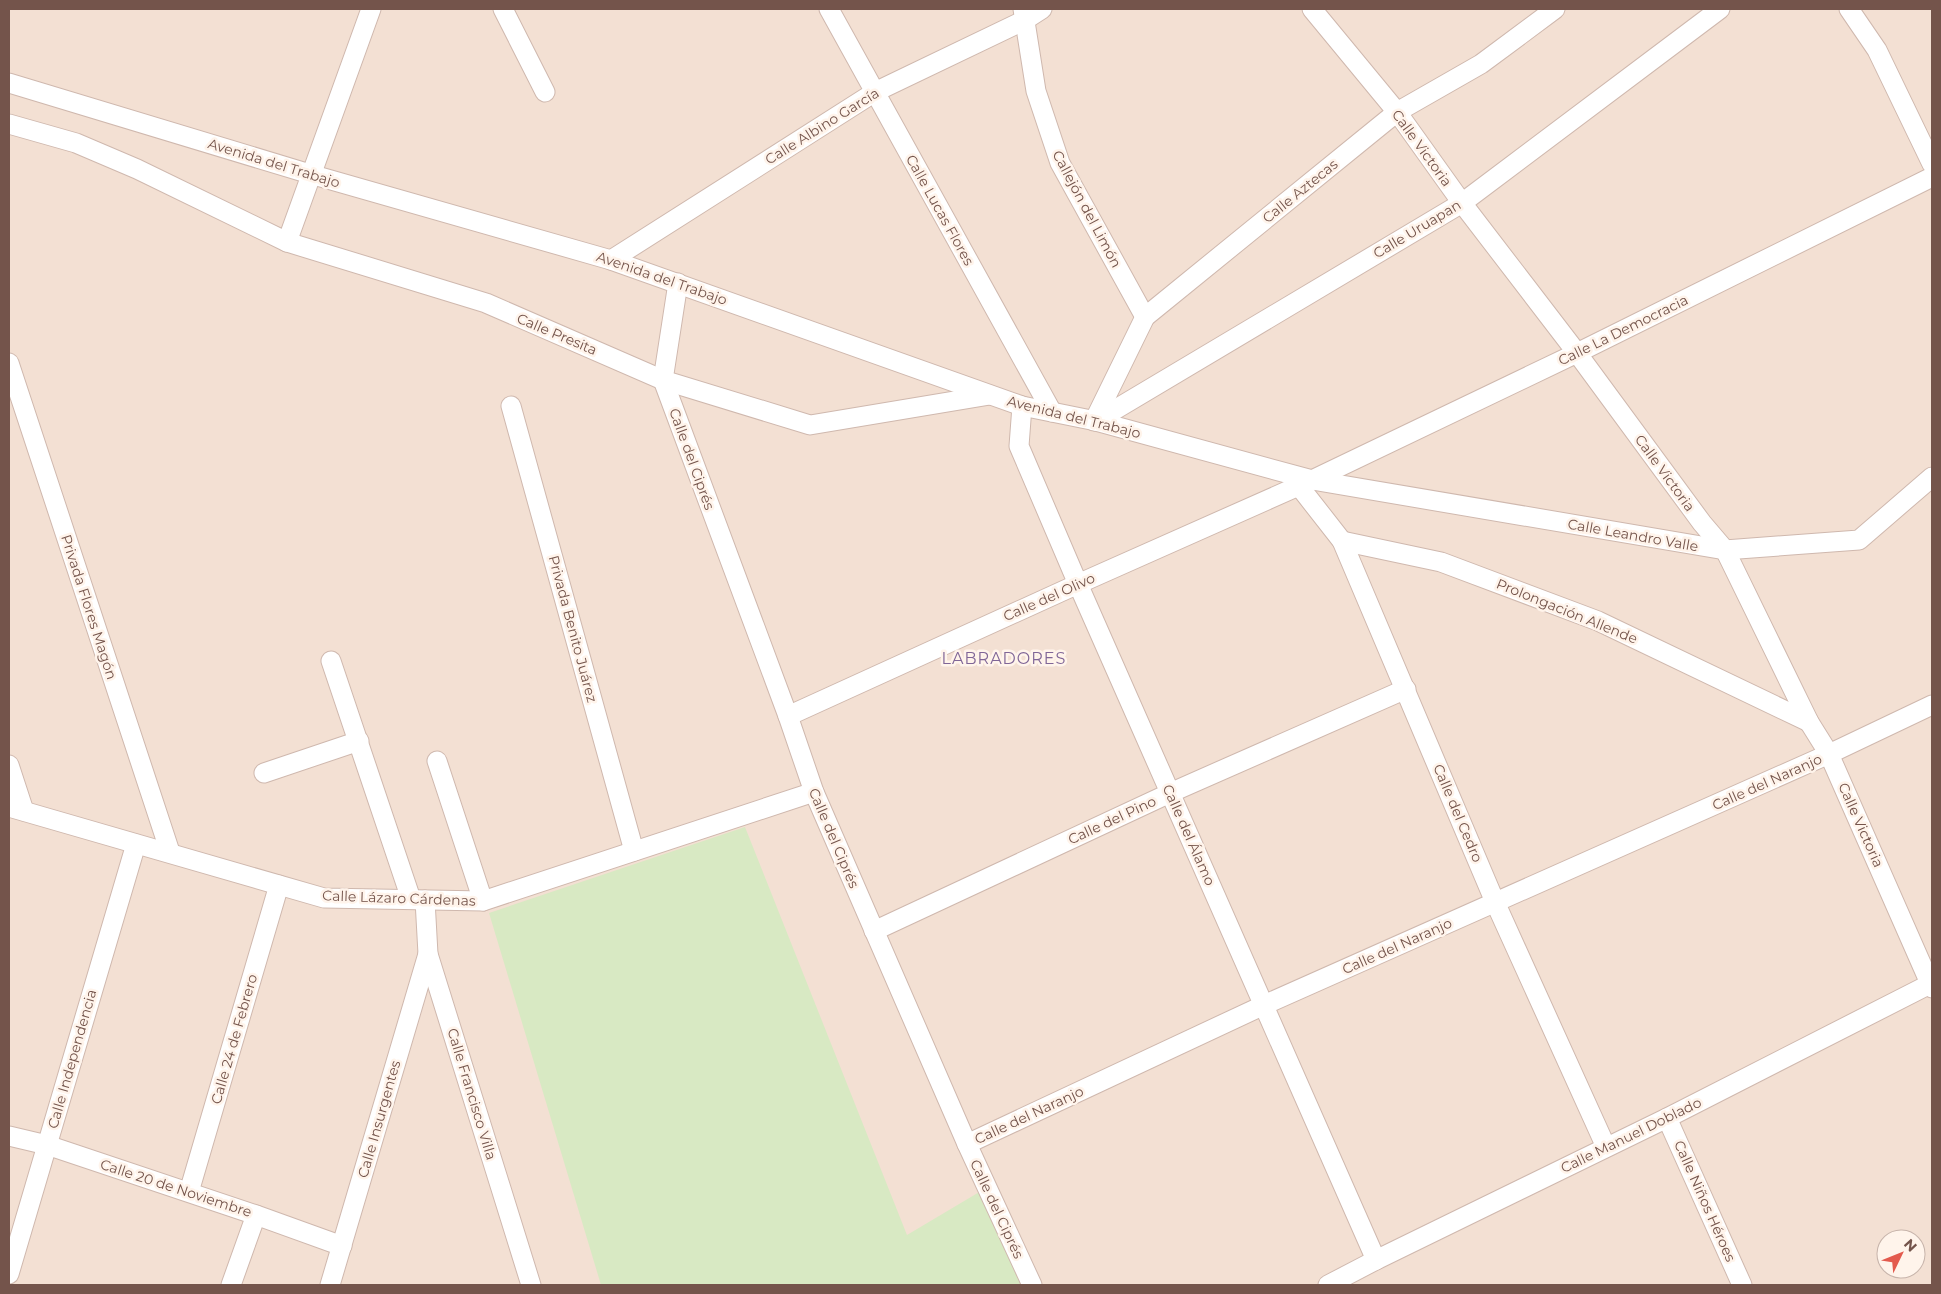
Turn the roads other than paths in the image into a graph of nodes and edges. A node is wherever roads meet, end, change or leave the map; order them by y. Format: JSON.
{"nodes":[{"id":1,"x":371,"y":9,"type":"edge"},
{"id":2,"x":503,"y":9,"type":"edge"},
{"id":3,"x":828,"y":9,"type":"edge"},
{"id":4,"x":1042,"y":9,"type":"edge"},
{"id":5,"x":1312,"y":9,"type":"edge"},
{"id":6,"x":1555,"y":9,"type":"edge"},
{"id":7,"x":1720,"y":9,"type":"edge"},
{"id":8,"x":1848,"y":9,"type":"edge"},
{"id":9,"x":1024,"y":14,"type":"edge"},
{"id":10,"x":9,"y":83,"type":"edge"},
{"id":11,"x":545,"y":92,"type":"dead end"},
{"id":12,"x":874,"y":92,"type":"junction"},
{"id":13,"x":1397,"y":112,"type":"junction"},
{"id":14,"x":9,"y":124,"type":"edge"},
{"id":15,"x":1932,"y":164,"type":"edge"},
{"id":16,"x":310,"y":174,"type":"junction"},
{"id":17,"x":1932,"y":178,"type":"edge"},
{"id":18,"x":1462,"y":202,"type":"junction"},
{"id":19,"x":287,"y":242,"type":"junction"},
{"id":20,"x":611,"y":260,"type":"junction"},
{"id":21,"x":678,"y":283,"type":"junction"},
{"id":22,"x":1145,"y":317,"type":"junction"},
{"id":23,"x":1577,"y":353,"type":"junction"},
{"id":24,"x":9,"y":363,"type":"edge"},
{"id":25,"x":663,"y":380,"type":"junction"},
{"id":26,"x":991,"y":395,"type":"junction"},
{"id":27,"x":511,"y":406,"type":"dead end"},
{"id":28,"x":1022,"y":406,"type":"junction"},
{"id":29,"x":1052,"y":412,"type":"junction"},
{"id":30,"x":1095,"y":421,"type":"junction"},
{"id":31,"x":1932,"y":476,"type":"edge"},
{"id":32,"x":1306,"y":483,"type":"junction"},
{"id":33,"x":1342,"y":541,"type":"junction"},
{"id":34,"x":1726,"y":550,"type":"junction"},
{"id":35,"x":1078,"y":584,"type":"junction"},
{"id":36,"x":331,"y":661,"type":"dead end"},
{"id":37,"x":1406,"y":690,"type":"junction"},
{"id":38,"x":1932,"y":705,"type":"edge"},
{"id":39,"x":788,"y":716,"type":"junction"},
{"id":40,"x":1809,"y":722,"type":"junction"},
{"id":41,"x":359,"y":741,"type":"junction"},
{"id":42,"x":1830,"y":754,"type":"junction"},
{"id":43,"x":437,"y":761,"type":"dead end"},
{"id":44,"x":9,"y":764,"type":"edge"},
{"id":45,"x":264,"y":773,"type":"dead end"},
{"id":46,"x":814,"y":792,"type":"junction"},
{"id":47,"x":1170,"y":793,"type":"junction"},
{"id":48,"x":16,"y":809,"type":"edge"},
{"id":49,"x":136,"y":844,"type":"junction"},
{"id":50,"x":634,"y":851,"type":"junction"},
{"id":51,"x":170,"y":852,"type":"junction"},
{"id":52,"x":279,"y":885,"type":"junction"},
{"id":53,"x":418,"y":900,"type":"junction"},
{"id":54,"x":484,"y":901,"type":"junction"},
{"id":55,"x":1495,"y":902,"type":"junction"},
{"id":56,"x":874,"y":932,"type":"junction"},
{"id":57,"x":428,"y":954,"type":"junction"},
{"id":58,"x":1932,"y":984,"type":"edge"},
{"id":59,"x":1264,"y":1005,"type":"junction"},
{"id":60,"x":1667,"y":1118,"type":"junction"},
{"id":61,"x":9,"y":1136,"type":"edge"},
{"id":62,"x":967,"y":1144,"type":"junction"},
{"id":63,"x":47,"y":1145,"type":"junction"},
{"id":64,"x":1606,"y":1147,"type":"junction"},
{"id":65,"x":189,"y":1192,"type":"junction"},
{"id":66,"x":256,"y":1214,"type":"junction"},
{"id":67,"x":342,"y":1246,"type":"junction"},
{"id":68,"x":1376,"y":1260,"type":"junction"},
{"id":69,"x":9,"y":1274,"type":"edge"},
{"id":70,"x":231,"y":1285,"type":"edge"},
{"id":71,"x":330,"y":1285,"type":"edge"},
{"id":72,"x":531,"y":1285,"type":"edge"},
{"id":73,"x":1032,"y":1285,"type":"edge"},
{"id":74,"x":1328,"y":1285,"type":"edge"},
{"id":75,"x":1742,"y":1285,"type":"edge"}],
"edges":[{"from":1,"to":16,"type":"street"},
{"from":2,"to":11,"type":"street"},
{"from":3,"to":12,"type":"street","name":"Calle Lucas Flores"},
{"from":4,"to":9,"type":"street","name":"Calle Albino García"},
{"from":5,"to":13,"type":"street","name":"Calle Victoria"},
{"from":6,"to":13,"type":"street","name":"Calle Aztecas"},
{"from":7,"to":18,"type":"street","name":"Calle Uruapan"},
{"from":8,"to":15,"type":"street"},
{"from":9,"to":12,"type":"street","name":"Calle Albino García"},
{"from":9,"to":22,"type":"street","name":"Callejón del Limón"},
{"from":10,"to":16,"type":"street","name":"Avenida del Trabajo"},
{"from":12,"to":20,"type":"street","name":"Calle Albino García"},
{"from":12,"to":29,"type":"street","name":"Calle Lucas Flores"},
{"from":13,"to":18,"type":"street","name":"Calle Victoria"},
{"from":13,"to":22,"type":"street","name":"Calle Aztecas"},
{"from":14,"to":19,"type":"street","name":"Calle Presita"},
{"from":16,"to":19,"type":"street"},
{"from":16,"to":20,"type":"street","name":"Avenida del Trabajo"},
{"from":17,"to":23,"type":"street","name":"Calle La Democracia"},
{"from":18,"to":23,"type":"street","name":"Calle Victoria"},
{"from":18,"to":30,"type":"street","name":"Calle Uruapan"},
{"from":19,"to":25,"type":"street","name":"Calle Presita"},
{"from":20,"to":21,"type":"street","name":"Avenida del Trabajo"},
{"from":21,"to":25,"type":"street"},
{"from":21,"to":26,"type":"street","name":"Avenida del Trabajo"},
{"from":22,"to":30,"type":"street","name":"Calle Aztecas"},
{"from":23,"to":32,"type":"street","name":"Calle La Democracia"},
{"from":23,"to":34,"type":"street","name":"Calle Victoria"},
{"from":24,"to":51,"type":"street","name":"Privada Flores Magón"},
{"from":25,"to":26,"type":"street","name":"Calle Presita"},
{"from":25,"to":39,"type":"street","name":"Calle del Ciprés"},
{"from":26,"to":28,"type":"street","name":"Avenida del Trabajo"},
{"from":27,"to":50,"type":"street","name":"Privada Benito Juárez"},
{"from":28,"to":29,"type":"street","name":"Avenida del Trabajo"},
{"from":28,"to":35,"type":"street","name":"Calle del Álamo"},
{"from":29,"to":30,"type":"street","name":"Avenida del Trabajo"},
{"from":30,"to":32,"type":"street","name":"Avenida del Trabajo"},
{"from":31,"to":34,"type":"street","name":"Calle Leandro Valle"},
{"from":32,"to":33,"type":"street","name":"Calle del Cedro"},
{"from":32,"to":34,"type":"street","name":"Calle Leandro Valle"},
{"from":32,"to":35,"type":"street","name":"Calle del Olivo"},
{"from":33,"to":37,"type":"street","name":"Calle del Cedro"},
{"from":33,"to":40,"type":"street","name":"Prolongación Allende"},
{"from":34,"to":40,"type":"street","name":"Calle Victoria"},
{"from":35,"to":39,"type":"street","name":"Calle del Olivo"},
{"from":35,"to":47,"type":"street","name":"Calle del Álamo"},
{"from":36,"to":41,"type":"street","name":"Calle Francisco Villa"},
{"from":37,"to":47,"type":"street","name":"Calle del Pino"},
{"from":37,"to":55,"type":"street","name":"Calle del Cedro"},
{"from":38,"to":42,"type":"street","name":"Calle del Naranjo"},
{"from":39,"to":46,"type":"street","name":"Calle del Ciprés"},
{"from":40,"to":42,"type":"street","name":"Calle Victoria"},
{"from":41,"to":45,"type":"street"},
{"from":41,"to":53,"type":"street","name":"Calle Francisco Villa"},
{"from":42,"to":55,"type":"street","name":"Calle del Naranjo"},
{"from":42,"to":58,"type":"street","name":"Calle Victoria"},
{"from":43,"to":54,"type":"street"},
{"from":44,"to":48,"type":"street"},
{"from":46,"to":50,"type":"street","name":"Calle Lázaro Cárdenas"},
{"from":46,"to":56,"type":"street","name":"Calle del Ciprés"},
{"from":47,"to":56,"type":"street","name":"Calle del Pino"},
{"from":47,"to":59,"type":"street","name":"Calle del Álamo"},
{"from":48,"to":49,"type":"street","name":"Calle Lázaro Cárdenas"},
{"from":49,"to":51,"type":"street","name":"Calle Lázaro Cárdenas"},
{"from":49,"to":63,"type":"street","name":"Calle Independencia"},
{"from":50,"to":54,"type":"street","name":"Calle Lázaro Cárdenas"},
{"from":51,"to":52,"type":"street","name":"Calle Lázaro Cárdenas"},
{"from":52,"to":53,"type":"street","name":"Calle Lázaro Cárdenas"},
{"from":52,"to":65,"type":"street","name":"Calle 24 de Febrero"},
{"from":53,"to":54,"type":"street","name":"Calle Lázaro Cárdenas"},
{"from":53,"to":57,"type":"street","name":"Calle Francisco Villa"},
{"from":55,"to":59,"type":"street","name":"Calle del Naranjo"},
{"from":55,"to":64,"type":"street","name":"Calle del Cedro"},
{"from":56,"to":62,"type":"street","name":"Calle del Ciprés"},
{"from":57,"to":67,"type":"street","name":"Calle Insurgentes"},
{"from":57,"to":72,"type":"street","name":"Calle Francisco Villa"},
{"from":58,"to":60,"type":"street","name":"Calle Manuel Doblado"},
{"from":59,"to":62,"type":"street","name":"Calle del Naranjo"},
{"from":59,"to":68,"type":"street","name":"Calle del Álamo"},
{"from":60,"to":64,"type":"street","name":"Calle Manuel Doblado"},
{"from":60,"to":75,"type":"street","name":"Calle Niños Héroes"},
{"from":61,"to":63,"type":"street","name":"Calle 20 de Noviembre"},
{"from":62,"to":73,"type":"street","name":"Calle del Ciprés"},
{"from":63,"to":65,"type":"street","name":"Calle 20 de Noviembre"},
{"from":63,"to":69,"type":"street","name":"Calle Independencia"},
{"from":64,"to":68,"type":"street","name":"Calle Manuel Doblado"},
{"from":65,"to":66,"type":"street","name":"Calle 20 de Noviembre"},
{"from":66,"to":67,"type":"street","name":"Calle 20 de Noviembre"},
{"from":66,"to":70,"type":"street"},
{"from":67,"to":71,"type":"street","name":"Calle Insurgentes"},
{"from":68,"to":74,"type":"street","name":"Calle Manuel Doblado"}]}
